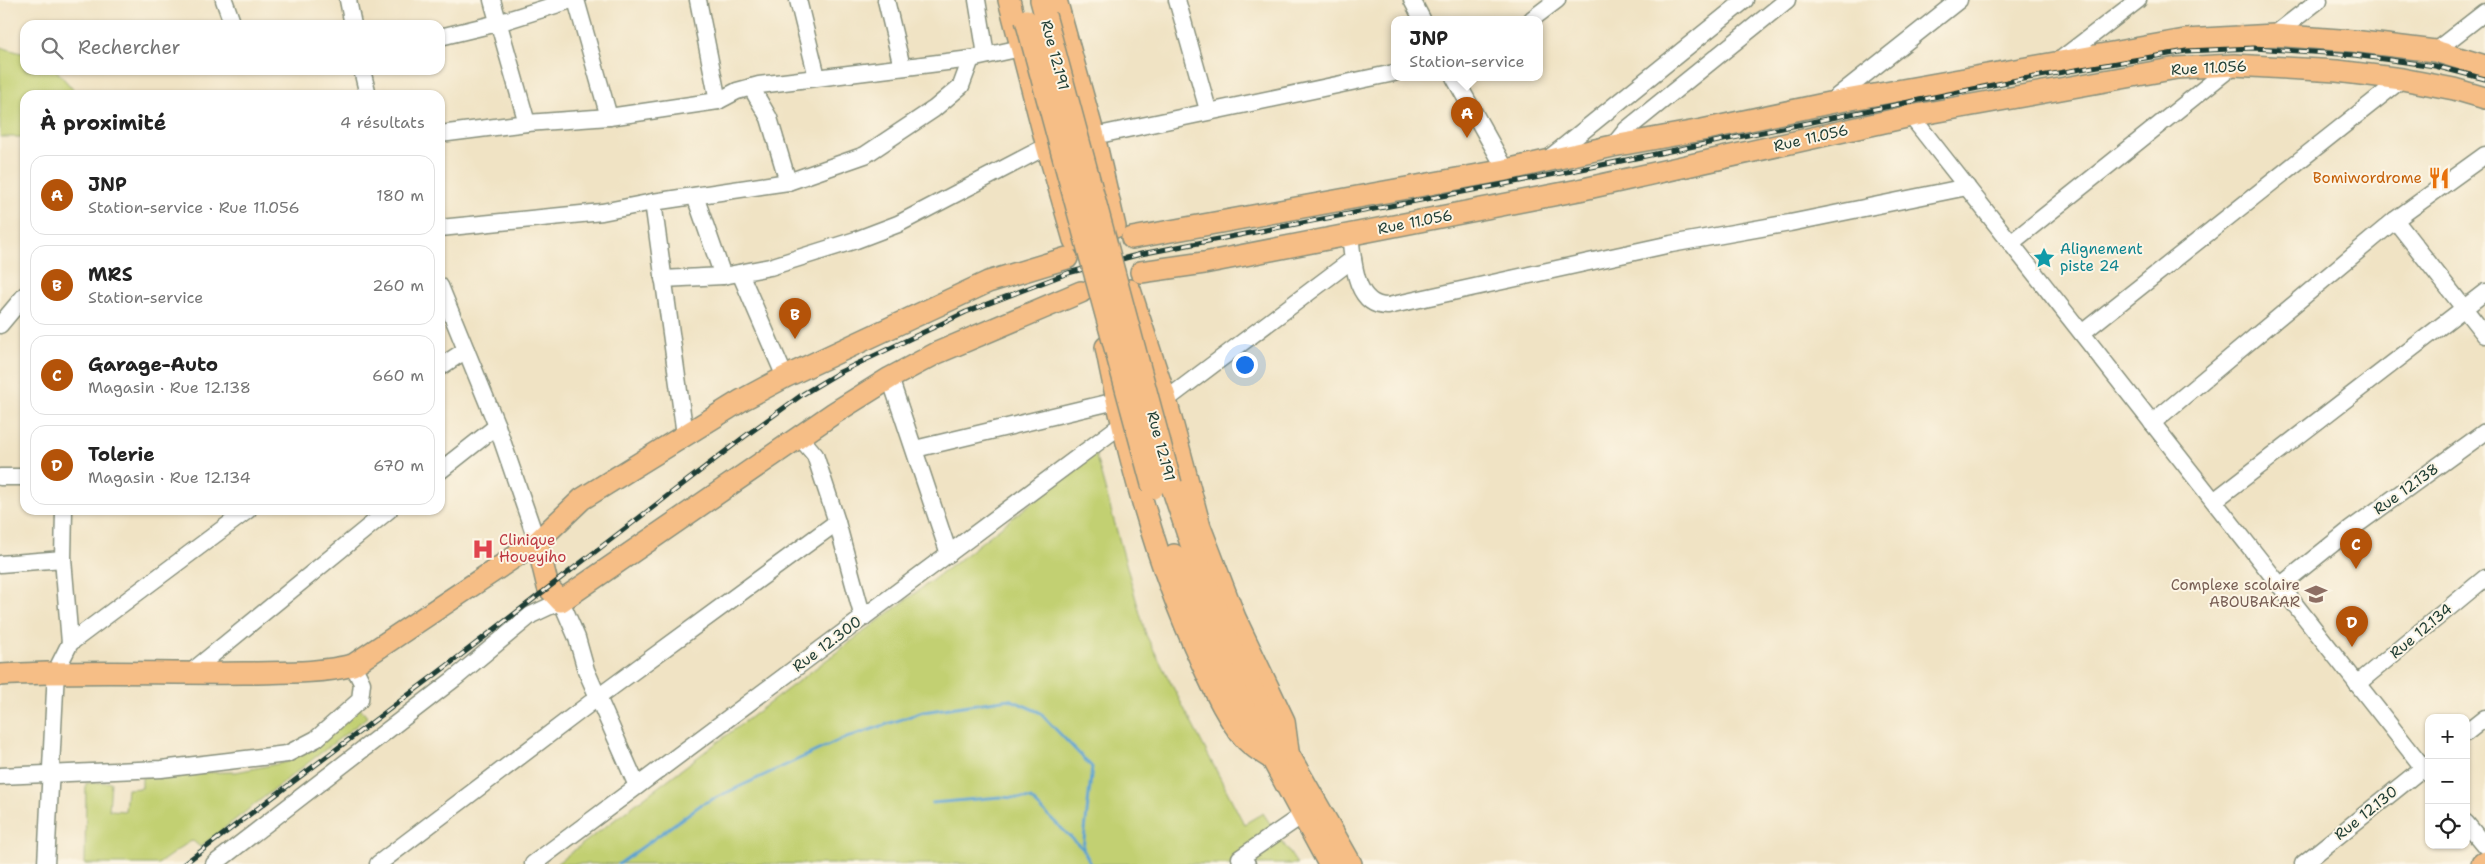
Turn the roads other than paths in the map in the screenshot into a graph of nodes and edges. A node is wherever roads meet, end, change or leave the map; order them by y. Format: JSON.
{"nodes":[{"id":1,"x":224,"y":0,"type":"edge"},
{"id":2,"x":348,"y":0,"type":"edge"},
{"id":3,"x":492,"y":0,"type":"edge"},
{"id":4,"x":571,"y":0,"type":"edge"},
{"id":5,"x":576,"y":0,"type":"edge"},
{"id":6,"x":698,"y":0,"type":"edge"},
{"id":7,"x":798,"y":0,"type":"edge"},
{"id":8,"x":886,"y":0,"type":"edge"},
{"id":9,"x":977,"y":0,"type":"edge"},
{"id":10,"x":1009,"y":0,"type":"edge"},
{"id":11,"x":1177,"y":0,"type":"edge"},
{"id":12,"x":1412,"y":0,"type":"edge"},
{"id":13,"x":1557,"y":0,"type":"edge"},
{"id":14,"x":1745,"y":0,"type":"edge"},
{"id":15,"x":1787,"y":0,"type":"edge"},
{"id":16,"x":1960,"y":0,"type":"edge"},
{"id":17,"x":2138,"y":0,"type":"edge"},
{"id":18,"x":2319,"y":0,"type":"edge"},
{"id":19,"x":1038,"y":7,"type":"edge"},
{"id":20,"x":2485,"y":12,"type":"edge"},
{"id":21,"x":1420,"y":16,"type":"edge"},
{"id":22,"x":1536,"y":16,"type":"edge"},
{"id":23,"x":231,"y":20,"type":"edge"},
{"id":24,"x":352,"y":20,"type":"edge"},
{"id":25,"x":498,"y":23,"type":"junction"},
{"id":26,"x":2274,"y":35,"type":"junction"},
{"id":27,"x":445,"y":36,"type":"edge"},
{"id":28,"x":1021,"y":48,"type":"junction"},
{"id":29,"x":2435,"y":50,"type":"junction"},
{"id":30,"x":978,"y":57,"type":"junction"},
{"id":31,"x":2055,"y":63,"type":"junction"},
{"id":32,"x":2234,"y":64,"type":"junction"},
{"id":33,"x":2485,"y":66,"type":"edge"},
{"id":34,"x":902,"y":67,"type":"junction"},
{"id":35,"x":1391,"y":74,"type":"edge"},
{"id":36,"x":363,"y":75,"type":"edge"},
{"id":37,"x":817,"y":77,"type":"junction"},
{"id":38,"x":2402,"y":79,"type":"junction"},
{"id":39,"x":1456,"y":81,"type":"edge"},
{"id":40,"x":751,"y":87,"type":"junction"},
{"id":41,"x":367,"y":90,"type":"edge"},
{"id":42,"x":2485,"y":98,"type":"edge"},
{"id":43,"x":718,"y":101,"type":"junction"},
{"id":44,"x":1829,"y":103,"type":"junction"},
{"id":45,"x":1208,"y":110,"type":"junction"},
{"id":46,"x":609,"y":116,"type":"junction"},
{"id":47,"x":1911,"y":116,"type":"junction"},
{"id":48,"x":527,"y":123,"type":"junction"},
{"id":49,"x":445,"y":133,"type":"edge"},
{"id":50,"x":1094,"y":136,"type":"junction"},
{"id":51,"x":1046,"y":146,"type":"junction"},
{"id":52,"x":1613,"y":146,"type":"junction"},
{"id":53,"x":2485,"y":155,"type":"edge"},
{"id":54,"x":1547,"y":160,"type":"junction"},
{"id":55,"x":1506,"y":170,"type":"junction"},
{"id":56,"x":788,"y":182,"type":"junction"},
{"id":57,"x":1966,"y":187,"type":"junction"},
{"id":58,"x":695,"y":196,"type":"junction"},
{"id":59,"x":652,"y":202,"type":"junction"},
{"id":60,"x":2395,"y":220,"type":"junction"},
{"id":61,"x":445,"y":228,"type":"edge"},
{"id":62,"x":1123,"y":232,"type":"junction"},
{"id":63,"x":1350,"y":234,"type":"junction"},
{"id":64,"x":2011,"y":243,"type":"junction"},
{"id":65,"x":1071,"y":249,"type":"junction"},
{"id":66,"x":1353,"y":259,"type":"junction"},
{"id":67,"x":1141,"y":272,"type":"junction"},
{"id":68,"x":740,"y":273,"type":"junction"},
{"id":69,"x":723,"y":276,"type":"junction"},
{"id":70,"x":663,"y":279,"type":"junction"},
{"id":71,"x":1130,"y":290,"type":"junction"},
{"id":72,"x":2485,"y":292,"type":"edge"},
{"id":73,"x":1088,"y":296,"type":"junction"},
{"id":74,"x":445,"y":298,"type":"edge"},
{"id":75,"x":20,"y":301,"type":"edge"},
{"id":76,"x":2464,"y":308,"type":"junction"},
{"id":77,"x":0,"y":325,"type":"edge"},
{"id":78,"x":2082,"y":333,"type":"junction"},
{"id":79,"x":2485,"y":335,"type":"edge"},
{"id":80,"x":466,"y":350,"type":"junction"},
{"id":81,"x":445,"y":364,"type":"edge"},
{"id":82,"x":785,"y":377,"type":"junction"},
{"id":83,"x":890,"y":378,"type":"junction"},
{"id":84,"x":1166,"y":400,"type":"junction"},
{"id":85,"x":1116,"y":401,"type":"junction"},
{"id":86,"x":2152,"y":424,"type":"junction"},
{"id":87,"x":1121,"y":425,"type":"junction"},
{"id":88,"x":497,"y":426,"type":"junction"},
{"id":89,"x":2485,"y":432,"type":"edge"},
{"id":90,"x":685,"y":435,"type":"junction"},
{"id":91,"x":799,"y":436,"type":"junction"},
{"id":92,"x":915,"y":449,"type":"junction"},
{"id":93,"x":445,"y":466,"type":"edge"},
{"id":94,"x":0,"y":477,"type":"edge"},
{"id":95,"x":20,"y":477,"type":"edge"},
{"id":96,"x":2214,"y":501,"type":"junction"},
{"id":97,"x":64,"y":515,"type":"edge"},
{"id":98,"x":241,"y":515,"type":"edge"},
{"id":99,"x":383,"y":515,"type":"edge"},
{"id":100,"x":838,"y":522,"type":"junction"},
{"id":101,"x":537,"y":542,"type":"junction"},
{"id":102,"x":949,"y":554,"type":"junction"},
{"id":103,"x":63,"y":559,"type":"junction"},
{"id":104,"x":0,"y":564,"type":"edge"},
{"id":105,"x":2485,"y":578,"type":"edge"},
{"id":106,"x":2280,"y":586,"type":"junction"},
{"id":107,"x":561,"y":601,"type":"junction"},
{"id":108,"x":863,"y":618,"type":"junction"},
{"id":109,"x":70,"y":643,"type":"junction"},
{"id":110,"x":354,"y":665,"type":"junction"},
{"id":111,"x":56,"y":671,"type":"junction"},
{"id":112,"x":190,"y":673,"type":"junction"},
{"id":113,"x":0,"y":675,"type":"edge"},
{"id":114,"x":2357,"y":684,"type":"junction"},
{"id":115,"x":597,"y":698,"type":"junction"},
{"id":116,"x":2485,"y":718,"type":"edge"},
{"id":117,"x":2470,"y":730,"type":"edge"},
{"id":118,"x":1281,"y":756,"type":"junction"},
{"id":119,"x":2425,"y":766,"type":"edge"},
{"id":120,"x":2425,"y":770,"type":"edge"},
{"id":121,"x":52,"y":774,"type":"junction"},
{"id":122,"x":0,"y":776,"type":"edge"},
{"id":123,"x":637,"y":786,"type":"junction"},
{"id":124,"x":1301,"y":816,"type":"junction"},
{"id":125,"x":2470,"y":828,"type":"edge"},
{"id":126,"x":2485,"y":846,"type":"edge"},
{"id":127,"x":1244,"y":861,"type":"edge"},
{"id":128,"x":46,"y":864,"type":"edge"},
{"id":129,"x":214,"y":864,"type":"edge"},
{"id":130,"x":378,"y":864,"type":"edge"},
{"id":131,"x":533,"y":864,"type":"edge"},
{"id":132,"x":1329,"y":864,"type":"edge"},
{"id":133,"x":1351,"y":864,"type":"edge"},
{"id":134,"x":2303,"y":864,"type":"edge"}],
"edges":[{"from":1,"to":23,"type":"street"},
{"from":2,"to":24,"type":"street"},
{"from":3,"to":25,"type":"street"},
{"from":4,"to":25,"type":"street"},
{"from":5,"to":46,"type":"street"},
{"from":6,"to":43,"type":"street"},
{"from":7,"to":37,"type":"street"},
{"from":8,"to":34,"type":"street"},
{"from":9,"to":30,"type":"street"},
{"from":10,"to":28,"type":"main road"},
{"from":11,"to":45,"type":"street"},
{"from":12,"to":21,"type":"street"},
{"from":13,"to":22,"type":"street"},
{"from":14,"to":54,"type":"street"},
{"from":15,"to":52,"type":"street"},
{"from":16,"to":44,"type":"street"},
{"from":17,"to":31,"type":"street"},
{"from":18,"to":26,"type":"street"},
{"from":19,"to":50,"type":"main road"},
{"from":19,"to":118,"type":"main road","name":"Rue 12.191","bridge":true},
{"from":20,"to":29,"type":"street"},
{"from":25,"to":27,"type":"street"},
{"from":25,"to":48,"type":"street"},
{"from":26,"to":29,"type":"main road"},
{"from":26,"to":31,"type":"main road"},
{"from":28,"to":30,"type":"street"},
{"from":28,"to":51,"type":"main road"},
{"from":29,"to":33,"type":"main road"},
{"from":30,"to":34,"type":"street"},
{"from":30,"to":56,"type":"street"},
{"from":31,"to":44,"type":"main road"},
{"from":32,"to":38,"type":"main road","name":"Rue 11.056"},
{"from":32,"to":47,"type":"main road","name":"Rue 11.056"},
{"from":32,"to":64,"type":"street"},
{"from":34,"to":37,"type":"street"},
{"from":35,"to":45,"type":"street"},
{"from":36,"to":41,"type":"street"},
{"from":37,"to":40,"type":"street"},
{"from":38,"to":42,"type":"main road","name":"Rue 11.056"},
{"from":38,"to":78,"type":"street"},
{"from":39,"to":55,"type":"street"},
{"from":40,"to":43,"type":"street"},
{"from":40,"to":56,"type":"street"},
{"from":43,"to":46,"type":"street"},
{"from":44,"to":52,"type":"main road"},
{"from":45,"to":50,"type":"street"},
{"from":46,"to":48,"type":"street"},
{"from":47,"to":57,"type":"street"},
{"from":47,"to":63,"type":"main road","name":"Rue 11.056"},
{"from":48,"to":49,"type":"street"},
{"from":50,"to":62,"type":"main road"},
{"from":51,"to":65,"type":"main road"},
{"from":51,"to":68,"type":"street"},
{"from":52,"to":54,"type":"main road"},
{"from":53,"to":60,"type":"street"},
{"from":54,"to":55,"type":"main road"},
{"from":55,"to":62,"type":"main road"},
{"from":56,"to":58,"type":"street"},
{"from":57,"to":64,"type":"street"},
{"from":57,"to":66,"type":"street"},
{"from":58,"to":59,"type":"street"},
{"from":58,"to":69,"type":"street"},
{"from":59,"to":61,"type":"street"},
{"from":59,"to":70,"type":"street"},
{"from":60,"to":76,"type":"street"},
{"from":60,"to":86,"type":"street"},
{"from":62,"to":65,"type":"main road"},
{"from":62,"to":67,"type":"main road"},
{"from":63,"to":66,"type":"street"},
{"from":63,"to":67,"type":"main road","name":"Rue 11.056"},
{"from":64,"to":78,"type":"street"},
{"from":65,"to":73,"type":"main road"},
{"from":65,"to":82,"type":"main road"},
{"from":66,"to":84,"type":"street"},
{"from":67,"to":71,"type":"main road"},
{"from":68,"to":69,"type":"street"},
{"from":68,"to":82,"type":"street"},
{"from":69,"to":70,"type":"street"},
{"from":70,"to":90,"type":"street"},
{"from":71,"to":73,"type":"main road"},
{"from":71,"to":84,"type":"main road"},
{"from":72,"to":76,"type":"street"},
{"from":73,"to":83,"type":"main road"},
{"from":73,"to":85,"type":"main road"},
{"from":74,"to":80,"type":"street"},
{"from":75,"to":77,"type":"street"},
{"from":76,"to":79,"type":"street"},
{"from":76,"to":96,"type":"street"},
{"from":78,"to":86,"type":"street"},
{"from":80,"to":81,"type":"street"},
{"from":80,"to":88,"type":"street"},
{"from":82,"to":90,"type":"main road"},
{"from":83,"to":91,"type":"main road"},
{"from":83,"to":92,"type":"street"},
{"from":84,"to":118,"type":"main road"},
{"from":85,"to":87,"type":"main road"},
{"from":85,"to":92,"type":"street"},
{"from":86,"to":96,"type":"street"},
{"from":87,"to":102,"type":"street","name":"Rue 12.300"},
{"from":87,"to":118,"type":"main road"},
{"from":88,"to":93,"type":"street"},
{"from":88,"to":101,"type":"street"},
{"from":89,"to":106,"type":"street","name":"Rue 12.138"},
{"from":90,"to":101,"type":"main road"},
{"from":91,"to":100,"type":"street"},
{"from":91,"to":107,"type":"main road"},
{"from":92,"to":102,"type":"street"},
{"from":94,"to":95,"type":"street"},
{"from":96,"to":106,"type":"street"},
{"from":97,"to":103,"type":"street"},
{"from":98,"to":109,"type":"street"},
{"from":99,"to":112,"type":"street"},
{"from":100,"to":108,"type":"street"},
{"from":100,"to":115,"type":"street"},
{"from":101,"to":107,"type":"main road"},
{"from":101,"to":110,"type":"main road"},
{"from":102,"to":108,"type":"street","name":"Rue 12.300"},
{"from":103,"to":104,"type":"street"},
{"from":103,"to":109,"type":"street"},
{"from":105,"to":114,"type":"street","name":"Rue 12.134"},
{"from":106,"to":114,"type":"street"},
{"from":107,"to":115,"type":"street"},
{"from":107,"to":129,"type":"street"},
{"from":108,"to":123,"type":"street","name":"Rue 12.300"},
{"from":109,"to":111,"type":"street"},
{"from":110,"to":112,"type":"main road"},
{"from":110,"to":121,"type":"street"},
{"from":111,"to":112,"type":"main road"},
{"from":111,"to":113,"type":"main road"},
{"from":111,"to":121,"type":"street"},
{"from":114,"to":119,"type":"street"},
{"from":115,"to":123,"type":"street"},
{"from":115,"to":130,"type":"street"},
{"from":116,"to":117,"type":"street"},
{"from":118,"to":124,"type":"main road","name":"Rue 12.191"},
{"from":118,"to":133,"type":"main road","name":"Rue 12.191"},
{"from":120,"to":134,"type":"street","name":"Rue 12.130"},
{"from":121,"to":122,"type":"street"},
{"from":121,"to":128,"type":"street"},
{"from":123,"to":131,"type":"street","name":"Rue 12.300"},
{"from":124,"to":127,"type":"street"},
{"from":124,"to":132,"type":"main road","name":"Rue 12.191"},
{"from":125,"to":126,"type":"street"}]}
